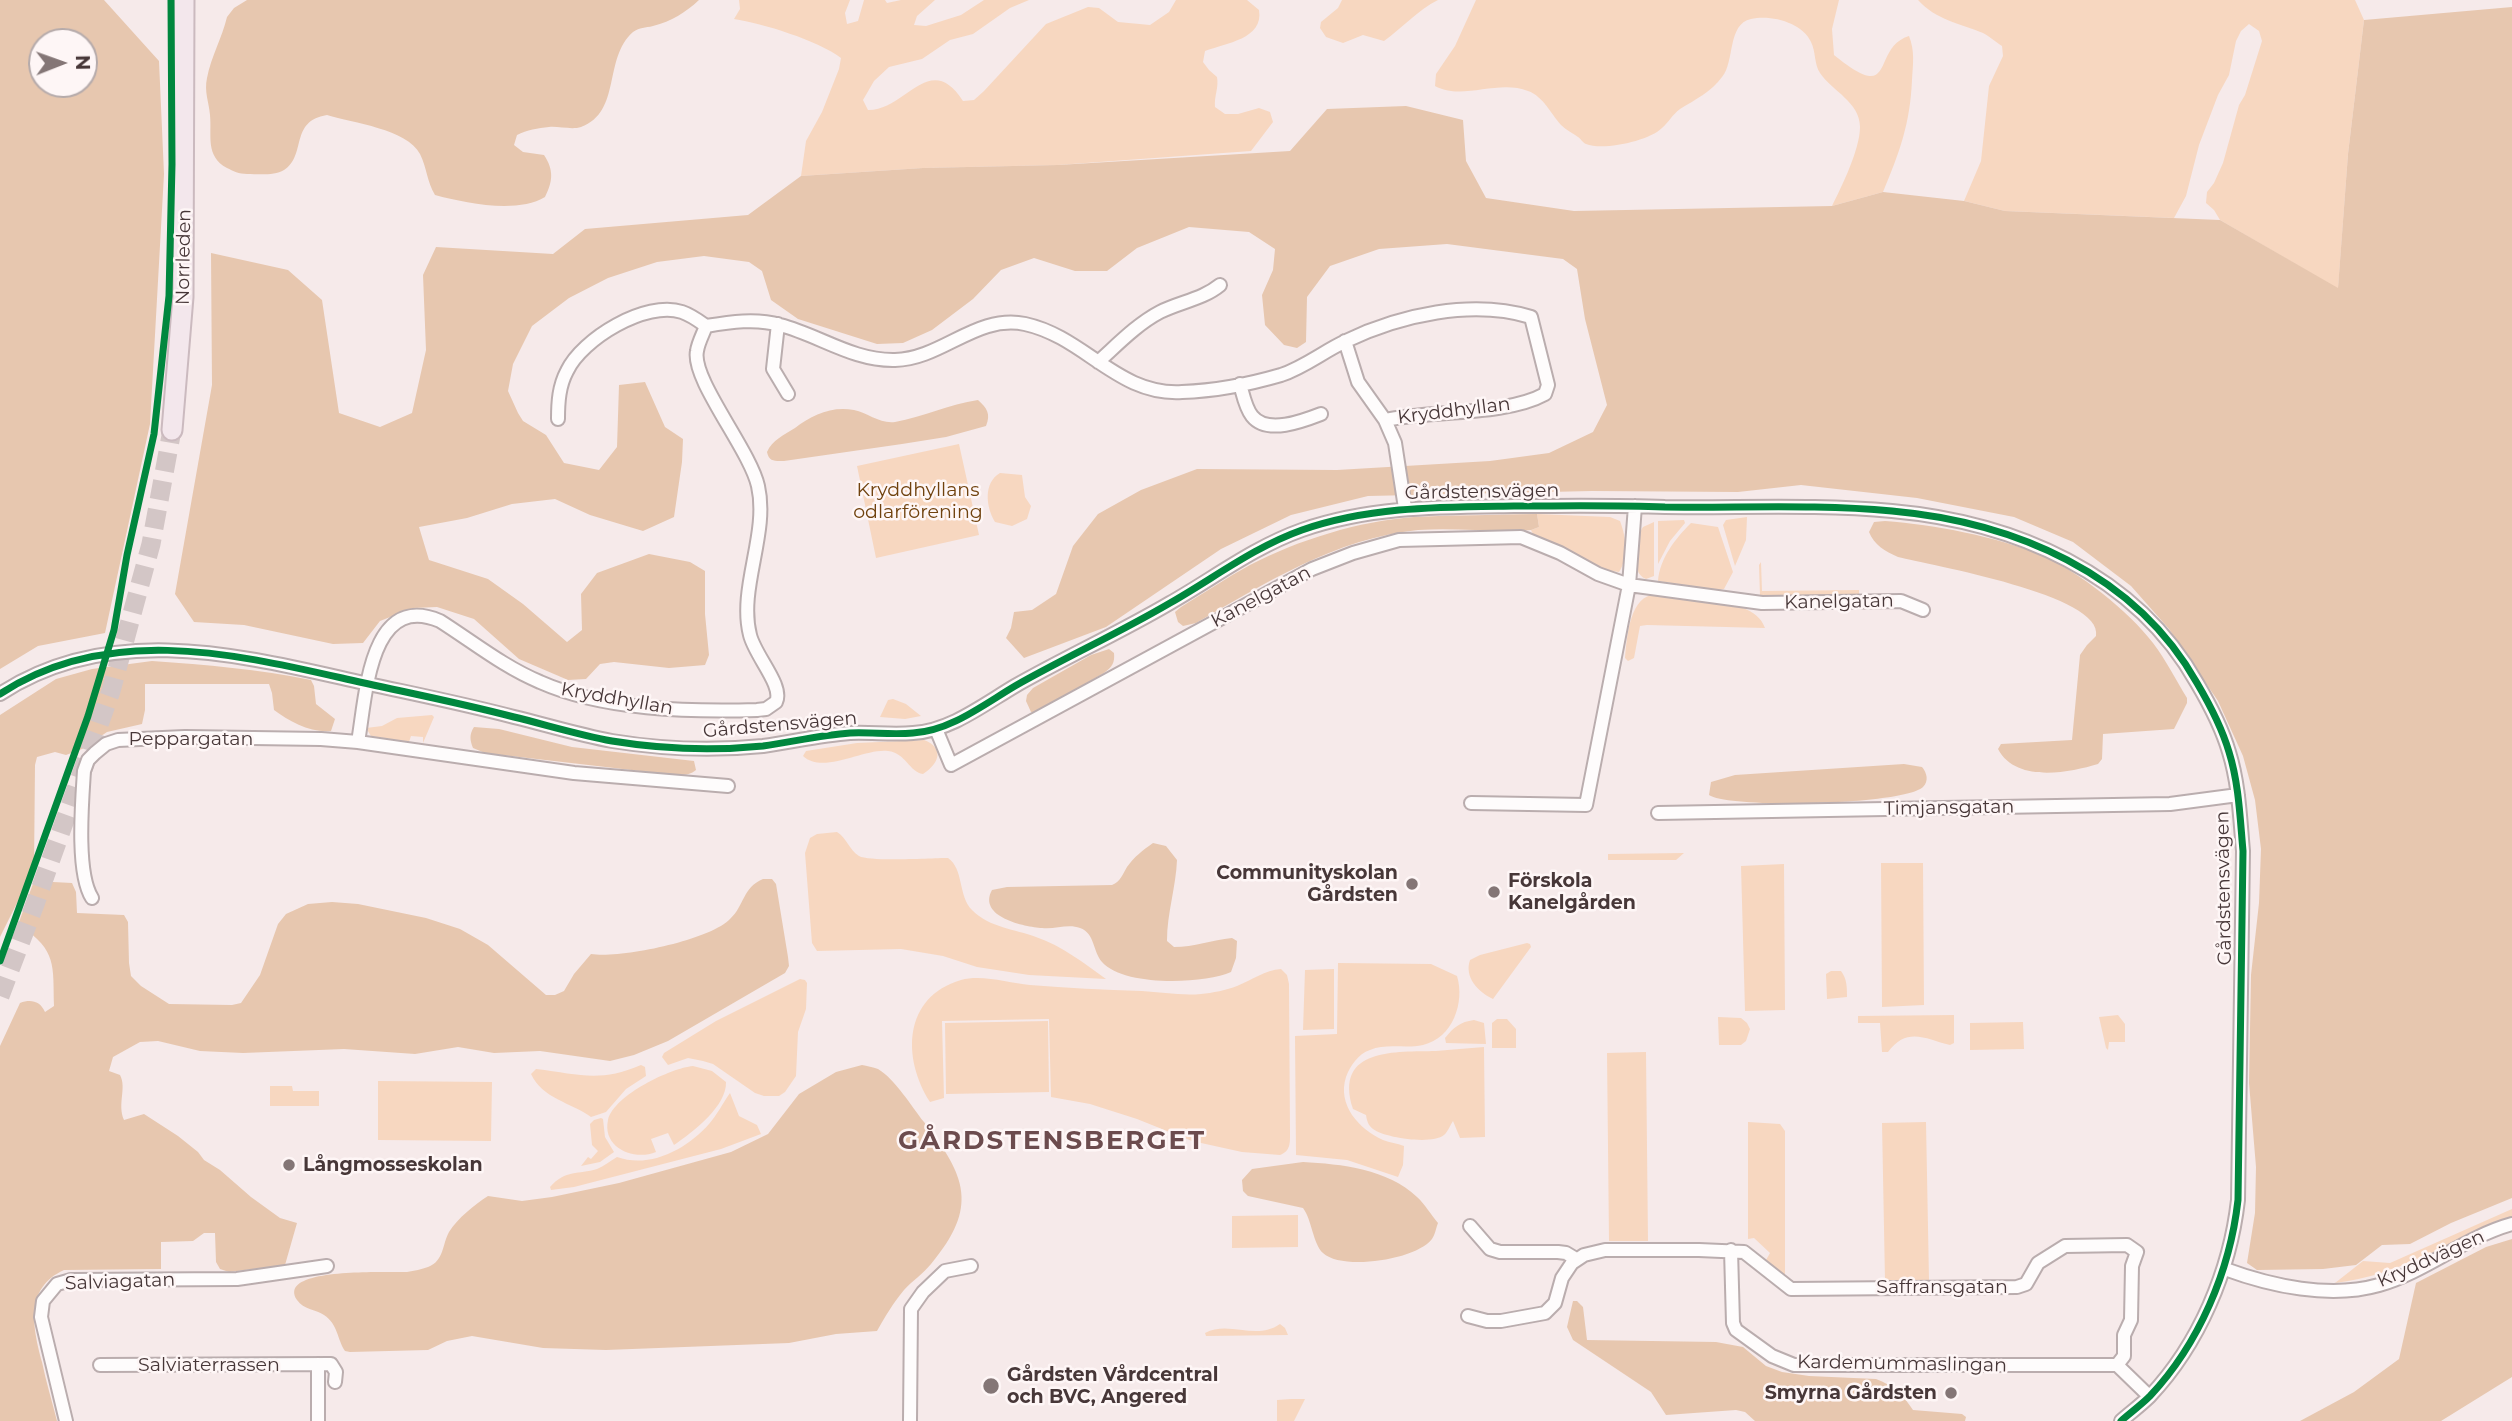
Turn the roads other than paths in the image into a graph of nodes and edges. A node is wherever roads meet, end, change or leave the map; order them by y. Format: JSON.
{"nodes":[{"id":1,"x":184,"y":0,"type":"edge"},
{"id":2,"x":1220,"y":285,"type":"dead end"},
{"id":3,"x":778,"y":324,"type":"junction"},
{"id":4,"x":706,"y":326,"type":"junction"},
{"id":5,"x":1345,"y":341,"type":"junction"},
{"id":6,"x":1098,"y":362,"type":"junction"},
{"id":7,"x":1240,"y":384,"type":"junction"},
{"id":8,"x":788,"y":394,"type":"dead end"},
{"id":9,"x":1321,"y":414,"type":"dead end"},
{"id":10,"x":558,"y":419,"type":"dead end"},
{"id":11,"x":1385,"y":420,"type":"junction"},
{"id":12,"x":172,"y":430,"type":"tunnel mouth"},
{"id":13,"x":1635,"y":506,"type":"junction"},
{"id":14,"x":1405,"y":508,"type":"junction"},
{"id":15,"x":1629,"y":585,"type":"junction"},
{"id":16,"x":1923,"y":610,"type":"dead end"},
{"id":17,"x":368,"y":684,"type":"junction"},
{"id":18,"x":0,"y":694,"type":"edge"},
{"id":19,"x":936,"y":729,"type":"junction"},
{"id":20,"x":358,"y":742,"type":"junction"},
{"id":21,"x":728,"y":786,"type":"dead end"},
{"id":22,"x":2238,"y":795,"type":"junction"},
{"id":23,"x":1471,"y":803,"type":"dead end"},
{"id":24,"x":1658,"y":813,"type":"dead end"},
{"id":25,"x":92,"y":898,"type":"dead end"},
{"id":26,"x":2512,"y":1224,"type":"edge"},
{"id":27,"x":1470,"y":1226,"type":"dead end"},
{"id":28,"x":1731,"y":1250,"type":"junction"},
{"id":29,"x":1576,"y":1259,"type":"junction"},
{"id":30,"x":327,"y":1266,"type":"dead end"},
{"id":31,"x":971,"y":1266,"type":"dead end"},
{"id":32,"x":2224,"y":1269,"type":"junction"},
{"id":33,"x":1468,"y":1316,"type":"dead end"},
{"id":34,"x":318,"y":1364,"type":"junction"},
{"id":35,"x":100,"y":1365,"type":"dead end"},
{"id":36,"x":2117,"y":1365,"type":"junction"},
{"id":37,"x":335,"y":1382,"type":"dead end"},
{"id":38,"x":2149,"y":1396,"type":"junction"},
{"id":39,"x":66,"y":1421,"type":"edge"},
{"id":40,"x":318,"y":1421,"type":"edge"},
{"id":41,"x":910,"y":1421,"type":"edge"},
{"id":42,"x":2121,"y":1421,"type":"edge"}],
"edges":[{"from":1,"to":12,"type":"highway","name":"Norrleden"},
{"from":2,"to":6,"type":"street"},
{"from":3,"to":4,"type":"street","name":"Kryddhyllan"},
{"from":3,"to":6,"type":"street","name":"Kryddhyllan"},
{"from":3,"to":8,"type":"street"},
{"from":4,"to":10,"type":"street"},
{"from":4,"to":17,"type":"street","name":"Kryddhyllan"},
{"from":5,"to":7,"type":"street","name":"Kryddhyllan"},
{"from":5,"to":11,"type":"street","name":"Kryddhyllan"},
{"from":5,"to":11,"type":"street","name":"Kryddhyllan"},
{"from":6,"to":7,"type":"street","name":"Kryddhyllan"},
{"from":7,"to":9,"type":"street"},
{"from":11,"to":14,"type":"street","name":"Kryddhyllan"},
{"from":13,"to":14,"type":"street","name":"Gårdstensvägen"},
{"from":13,"to":15,"type":"street"},
{"from":13,"to":22,"type":"street","name":"Gårdstensvägen"},
{"from":14,"to":19,"type":"street","name":"Gårdstensvägen"},
{"from":15,"to":16,"type":"street","name":"Kanelgatan"},
{"from":15,"to":19,"type":"street","name":"Kanelgatan"},
{"from":15,"to":23,"type":"street"},
{"from":17,"to":18,"type":"street","name":"Gårdstensvägen"},
{"from":17,"to":19,"type":"street","name":"Gårdstensvägen"},
{"from":17,"to":20,"type":"street"},
{"from":20,"to":21,"type":"street","name":"Peppargatan"},
{"from":20,"to":25,"type":"street","name":"Peppargatan"},
{"from":22,"to":24,"type":"street","name":"Timjansgatan"},
{"from":22,"to":32,"type":"street","name":"Gårdstensvägen"},
{"from":26,"to":32,"type":"street","name":"Kryddvägen"},
{"from":27,"to":29,"type":"street","name":"Saffransgatan"},
{"from":28,"to":29,"type":"street","name":"Saffransgatan"},
{"from":28,"to":36,"type":"street","name":"Kardemummaslingan"},
{"from":28,"to":36,"type":"street","name":"Saffransgatan"},
{"from":29,"to":33,"type":"street"},
{"from":30,"to":39,"type":"street","name":"Salviagatan"},
{"from":31,"to":41,"type":"street"},
{"from":32,"to":38,"type":"street","name":"Gårdstensvägen"},
{"from":34,"to":35,"type":"street","name":"Salviaterrassen"},
{"from":34,"to":37,"type":"street"},
{"from":34,"to":40,"type":"street"},
{"from":36,"to":38,"type":"street"},
{"from":38,"to":42,"type":"street","name":"Gårdstensvägen"}]}
